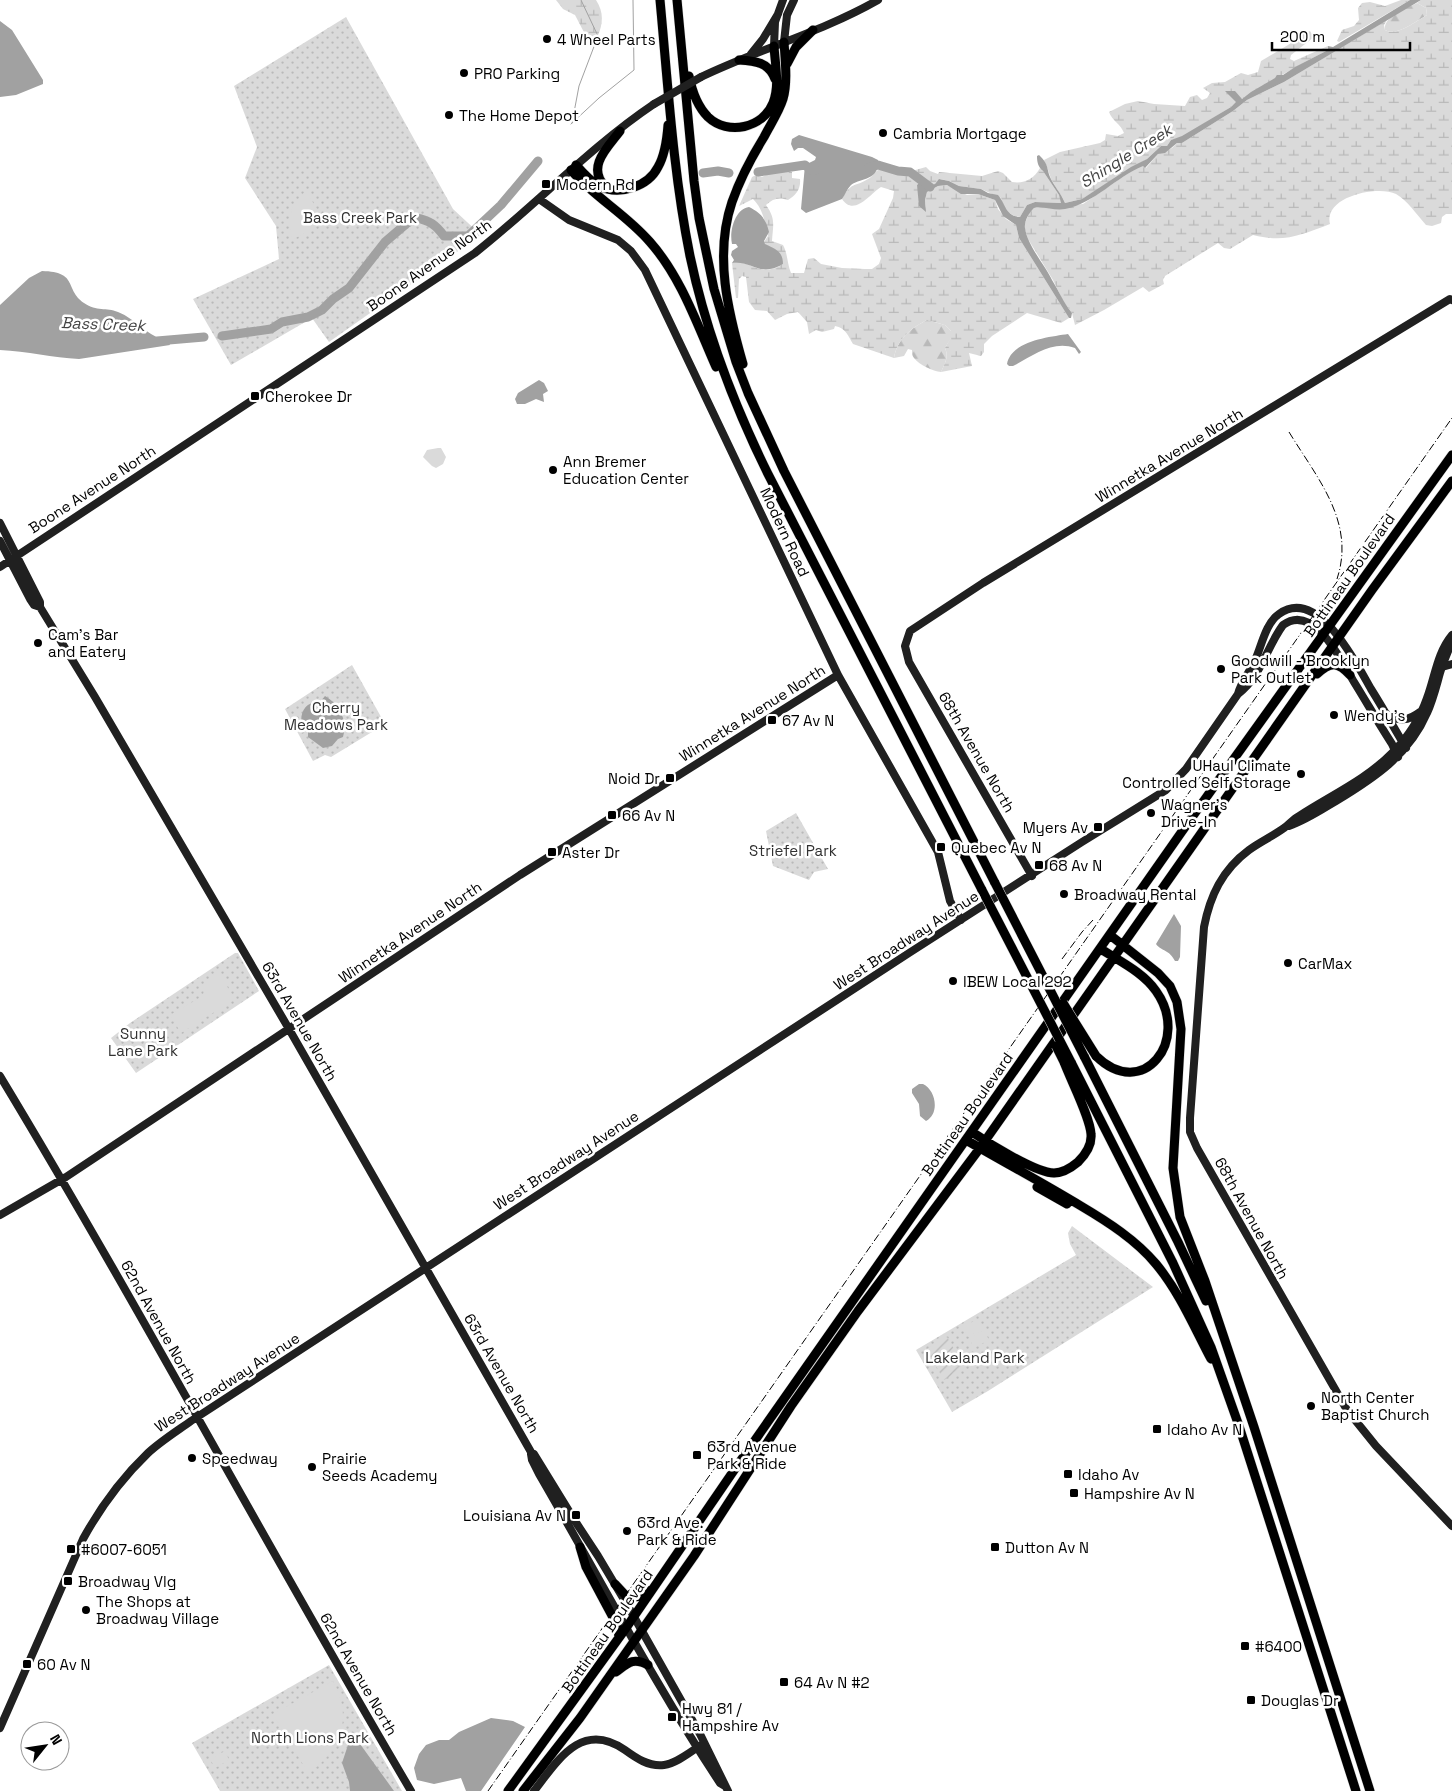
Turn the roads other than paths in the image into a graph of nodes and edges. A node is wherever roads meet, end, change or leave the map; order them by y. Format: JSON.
{"nodes":[{"id":1,"x":660,"y":0,"type":"edge"},
{"id":2,"x":677,"y":0,"type":"edge"},
{"id":3,"x":783,"y":0,"type":"edge"},
{"id":4,"x":794,"y":0,"type":"edge"},
{"id":5,"x":878,"y":0,"type":"edge"},
{"id":6,"x":778,"y":14,"type":"junction"},
{"id":7,"x":679,"y":24,"type":"junction"},
{"id":8,"x":813,"y":30,"type":"junction"},
{"id":9,"x":784,"y":42,"type":"junction"},
{"id":10,"x":774,"y":46,"type":"junction"},
{"id":11,"x":750,"y":55,"type":"junction"},
{"id":12,"x":739,"y":60,"type":"junction"},
{"id":13,"x":785,"y":74,"type":"junction"},
{"id":14,"x":776,"y":88,"type":"junction"},
{"id":15,"x":669,"y":95,"type":"junction"},
{"id":16,"x":620,"y":130,"type":"junction"},
{"id":17,"x":574,"y":167,"type":"junction"},
{"id":18,"x":609,"y":189,"type":"junction"},
{"id":19,"x":539,"y":198,"type":"junction"},
{"id":20,"x":1452,"y":300,"type":"edge"},
{"id":21,"x":748,"y":394,"type":"junction"},
{"id":22,"x":1452,"y":455,"type":"edge"},
{"id":23,"x":760,"y":457,"type":"junction"},
{"id":24,"x":1452,"y":481,"type":"edge"},
{"id":25,"x":0,"y":523,"type":"edge"},
{"id":26,"x":0,"y":541,"type":"edge"},
{"id":27,"x":14,"y":558,"type":"junction"},
{"id":28,"x":0,"y":567,"type":"edge"},
{"id":29,"x":1329,"y":627,"type":"junction"},
{"id":30,"x":1323,"y":635,"type":"junction"},
{"id":31,"x":1339,"y":636,"type":"junction"},
{"id":32,"x":906,"y":640,"type":"joint"},
{"id":33,"x":1450,"y":644,"type":"edge"},
{"id":34,"x":1333,"y":645,"type":"junction"},
{"id":35,"x":1452,"y":664,"type":"edge"},
{"id":36,"x":1442,"y":667,"type":"junction"},
{"id":37,"x":838,"y":675,"type":"junction"},
{"id":38,"x":1350,"y":676,"type":"junction"},
{"id":39,"x":1309,"y":680,"type":"junction"},
{"id":40,"x":1238,"y":694,"type":"junction"},
{"id":41,"x":1421,"y":711,"type":"junction"},
{"id":42,"x":1385,"y":712,"type":"junction"},
{"id":43,"x":1404,"y":745,"type":"junction"},
{"id":44,"x":1396,"y":754,"type":"junction"},
{"id":45,"x":1032,"y":876,"type":"junction"},
{"id":46,"x":961,"y":920,"type":"junction"},
{"id":47,"x":1016,"y":923,"type":"junction"},
{"id":48,"x":1110,"y":935,"type":"junction"},
{"id":49,"x":1124,"y":945,"type":"junction"},
{"id":50,"x":1101,"y":948,"type":"junction"},
{"id":51,"x":1114,"y":958,"type":"junction"},
{"id":52,"x":289,"y":1029,"type":"junction"},
{"id":53,"x":1067,"y":1062,"type":"junction"},
{"id":54,"x":0,"y":1076,"type":"edge"},
{"id":55,"x":969,"y":1136,"type":"junction"},
{"id":56,"x":983,"y":1145,"type":"junction"},
{"id":57,"x":62,"y":1179,"type":"junction"},
{"id":58,"x":0,"y":1215,"type":"edge"},
{"id":59,"x":426,"y":1268,"type":"junction"},
{"id":60,"x":1230,"y":1357,"type":"junction"},
{"id":61,"x":1227,"y":1390,"type":"junction"},
{"id":62,"x":197,"y":1418,"type":"junction"},
{"id":63,"x":531,"y":1452,"type":"junction"},
{"id":64,"x":1452,"y":1526,"type":"edge"},
{"id":65,"x":580,"y":1547,"type":"junction"},
{"id":66,"x":615,"y":1584,"type":"junction"},
{"id":67,"x":654,"y":1588,"type":"junction"},
{"id":68,"x":634,"y":1617,"type":"junction"},
{"id":69,"x":626,"y":1628,"type":"junction"},
{"id":70,"x":641,"y":1631,"type":"junction"},
{"id":71,"x":619,"y":1637,"type":"junction"},
{"id":72,"x":634,"y":1641,"type":"junction"},
{"id":73,"x":648,"y":1665,"type":"junction"},
{"id":74,"x":610,"y":1676,"type":"junction"},
{"id":75,"x":0,"y":1728,"type":"edge"},
{"id":76,"x":704,"y":1743,"type":"junction"},
{"id":77,"x":696,"y":1748,"type":"junction"},
{"id":78,"x":726,"y":1788,"type":"edge"},
{"id":79,"x":411,"y":1791,"type":"edge"},
{"id":80,"x":508,"y":1791,"type":"edge"},
{"id":81,"x":523,"y":1791,"type":"edge"},
{"id":82,"x":534,"y":1791,"type":"edge"},
{"id":83,"x":1356,"y":1791,"type":"edge"},
{"id":84,"x":1370,"y":1791,"type":"edge"}],
"edges":[{"from":1,"to":15,"type":"highway"},
{"from":2,"to":7,"type":"highway"},
{"from":3,"to":6,"type":"street"},
{"from":4,"to":9,"type":"street"},
{"from":5,"to":8,"type":"street","name":"Boone Avenue North"},
{"from":6,"to":10,"type":"street"},
{"from":6,"to":11,"type":"street"},
{"from":7,"to":14,"type":"highway"},
{"from":7,"to":21,"type":"highway"},
{"from":8,"to":9,"type":"street","name":"Boone Avenue North"},
{"from":8,"to":13,"type":"highway"},
{"from":9,"to":10,"type":"street","name":"Boone Avenue North"},
{"from":9,"to":13,"type":"highway"},
{"from":10,"to":11,"type":"street","name":"Boone Avenue North"},
{"from":10,"to":14,"type":"highway"},
{"from":11,"to":12,"type":"street","name":"Boone Avenue North"},
{"from":12,"to":14,"type":"highway"},
{"from":12,"to":16,"type":"street","name":"Boone Avenue North","bridge":true},
{"from":13,"to":21,"type":"highway"},
{"from":15,"to":18,"type":"highway"},
{"from":15,"to":23,"type":"highway"},
{"from":16,"to":17,"type":"street","name":"Boone Avenue North"},
{"from":16,"to":18,"type":"highway"},
{"from":17,"to":18,"type":"highway"},
{"from":17,"to":19,"type":"street","name":"Boone Avenue North"},
{"from":17,"to":23,"type":"highway"},
{"from":19,"to":27,"type":"street","name":"Boone Avenue North"},
{"from":19,"to":37,"type":"street","name":"Modern Road"},
{"from":20,"to":32,"type":"street","name":"Winnetka Avenue North"},
{"from":21,"to":47,"type":"highway","bridge":true},
{"from":22,"to":29,"type":"highway","name":"Bottineau Boulevard"},
{"from":23,"to":53,"type":"highway","bridge":true},
{"from":24,"to":31,"type":"highway","name":"Bottineau Boulevard"},
{"from":25,"to":27,"type":"street","name":"63rd Avenue North"},
{"from":26,"to":27,"type":"street","name":"63rd Avenue North"},
{"from":27,"to":28,"type":"street","name":"Boone Avenue North"},
{"from":27,"to":52,"type":"street","name":"63rd Avenue North"},
{"from":29,"to":30,"type":"highway","name":"Bottineau Boulevard"},
{"from":29,"to":31,"type":"street","name":"West Broadway Avenue"},
{"from":29,"to":40,"type":"street","name":"West Broadway Avenue"},
{"from":30,"to":34,"type":"street","name":"West Broadway Avenue"},
{"from":30,"to":40,"type":"street","name":"West Broadway Avenue"},
{"from":30,"to":48,"type":"highway","name":"Bottineau Boulevard"},
{"from":31,"to":34,"type":"highway","name":"Bottineau Boulevard"},
{"from":31,"to":42,"type":"street","name":"West Broadway Avenue"},
{"from":32,"to":45,"type":"street","name":"68th Avenue North"},
{"from":33,"to":36,"type":"street"},
{"from":33,"to":41,"type":"street"},
{"from":34,"to":38,"type":"street","name":"West Broadway Avenue"},
{"from":34,"to":39,"type":"highway","name":"Bottineau Boulevard"},
{"from":35,"to":36,"type":"street"},
{"from":36,"to":43,"type":"street"},
{"from":37,"to":46,"type":"street","name":"Modern Road"},
{"from":37,"to":52,"type":"street","name":"Winnetka Avenue North"},
{"from":38,"to":39,"type":"highway"},
{"from":38,"to":44,"type":"street","name":"West Broadway Avenue"},
{"from":39,"to":49,"type":"highway","name":"Bottineau Boulevard"},
{"from":40,"to":45,"type":"street","name":"West Broadway Avenue"},
{"from":41,"to":42,"type":"street"},
{"from":41,"to":43,"type":"street"},
{"from":42,"to":43,"type":"street","name":"West Broadway Avenue"},
{"from":43,"to":44,"type":"street"},
{"from":44,"to":64,"type":"street","name":"68th Avenue North"},
{"from":45,"to":46,"type":"street","name":"West Broadway Avenue"},
{"from":46,"to":59,"type":"street","name":"West Broadway Avenue"},
{"from":47,"to":51,"type":"highway","bridge":true},
{"from":47,"to":60,"type":"highway","bridge":true},
{"from":48,"to":49,"type":"highway"},
{"from":48,"to":50,"type":"highway","name":"Bottineau Boulevard"},
{"from":49,"to":51,"type":"highway","name":"Bottineau Boulevard"},
{"from":49,"to":60,"type":"highway"},
{"from":50,"to":51,"type":"highway"},
{"from":50,"to":55,"type":"highway","name":"Bottineau Boulevard"},
{"from":51,"to":56,"type":"highway","name":"Bottineau Boulevard"},
{"from":52,"to":57,"type":"street","name":"Winnetka Avenue North"},
{"from":52,"to":59,"type":"street","name":"63rd Avenue North"},
{"from":53,"to":56,"type":"highway"},
{"from":53,"to":61,"type":"highway"},
{"from":54,"to":57,"type":"street","name":"62nd Avenue North"},
{"from":55,"to":56,"type":"highway"},
{"from":55,"to":67,"type":"highway","name":"Bottineau Boulevard"},
{"from":56,"to":61,"type":"highway"},
{"from":56,"to":70,"type":"highway","name":"Bottineau Boulevard"},
{"from":57,"to":58,"type":"street","name":"Winnetka Avenue North"},
{"from":57,"to":62,"type":"street","name":"62nd Avenue North"},
{"from":59,"to":62,"type":"street","name":"West Broadway Avenue"},
{"from":59,"to":63,"type":"street","name":"63rd Avenue North"},
{"from":60,"to":84,"type":"highway"},
{"from":61,"to":83,"type":"highway"},
{"from":62,"to":75,"type":"street","name":"West Broadway Avenue"},
{"from":62,"to":79,"type":"street","name":"62nd Avenue North"},
{"from":63,"to":65,"type":"street","name":"63rd Avenue North"},
{"from":63,"to":66,"type":"street","name":"63rd Avenue North"},
{"from":65,"to":69,"type":"street","name":"63rd Avenue North"},
{"from":65,"to":71,"type":"highway"},
{"from":66,"to":67,"type":"highway"},
{"from":66,"to":68,"type":"street","name":"63rd Avenue North"},
{"from":67,"to":68,"type":"highway","name":"Bottineau Boulevard"},
{"from":68,"to":69,"type":"highway","name":"Bottineau Boulevard"},
{"from":68,"to":70,"type":"street","name":"63rd Avenue North"},
{"from":69,"to":71,"type":"highway","name":"Bottineau Boulevard"},
{"from":69,"to":72,"type":"street","name":"63rd Avenue North"},
{"from":70,"to":72,"type":"highway","name":"Bottineau Boulevard"},
{"from":70,"to":76,"type":"street","name":"63rd Avenue North"},
{"from":71,"to":80,"type":"highway","name":"Bottineau Boulevard"},
{"from":72,"to":73,"type":"street","name":"63rd Avenue North"},
{"from":72,"to":74,"type":"highway","name":"Bottineau Boulevard"},
{"from":73,"to":74,"type":"highway"},
{"from":73,"to":77,"type":"street","name":"63rd Avenue North"},
{"from":74,"to":81,"type":"highway","name":"Bottineau Boulevard"},
{"from":76,"to":77,"type":"street"},
{"from":76,"to":78,"type":"street","name":"63rd Avenue North"},
{"from":77,"to":78,"type":"street","name":"63rd Avenue North"},
{"from":77,"to":82,"type":"street"}]}
